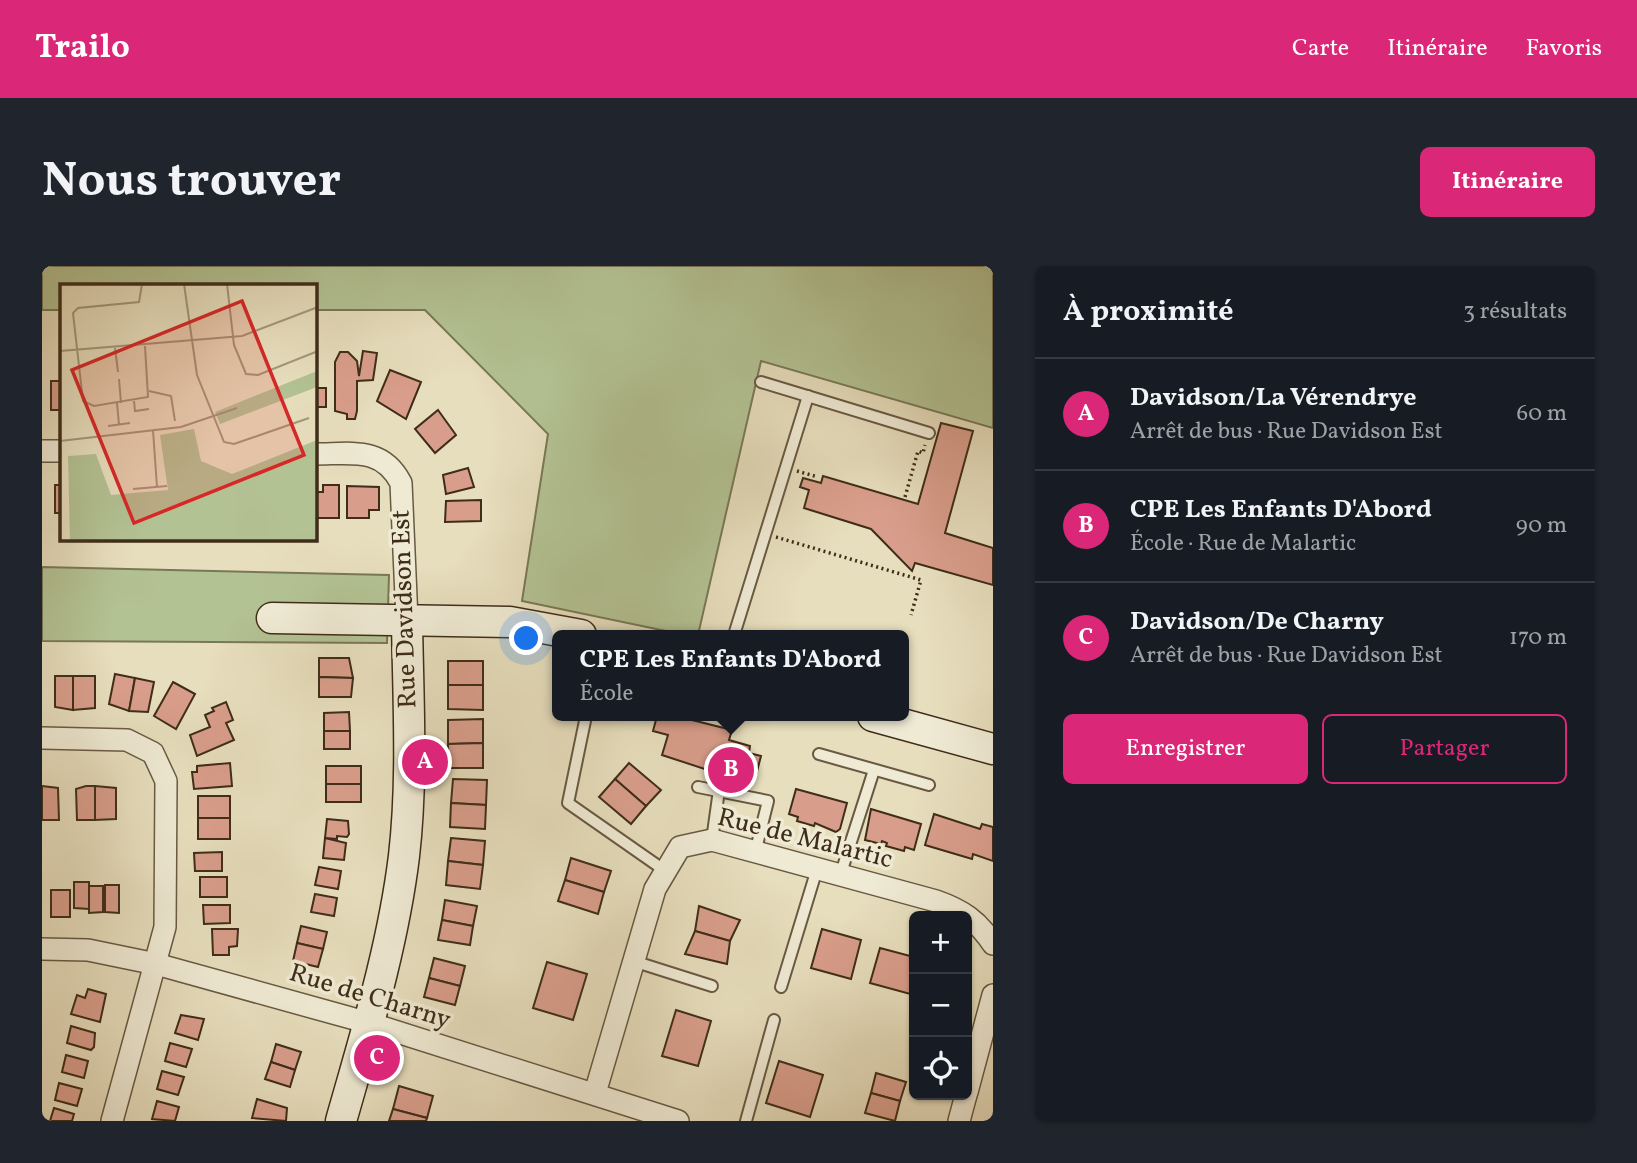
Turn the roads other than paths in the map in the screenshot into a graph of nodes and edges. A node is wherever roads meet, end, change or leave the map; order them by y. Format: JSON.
{"nodes":[{"id":1,"x":761,"y":382,"type":"dead end"},
{"id":2,"x":808,"y":396,"type":"junction"},
{"id":3,"x":929,"y":433,"type":"road end"},
{"id":4,"x":42,"y":451,"type":"edge"},
{"id":5,"x":60,"y":451,"type":"edge"},
{"id":6,"x":317,"y":454,"type":"edge"},
{"id":7,"x":271,"y":618,"type":"dead end"},
{"id":8,"x":407,"y":620,"type":"junction"},
{"id":9,"x":554,"y":630,"type":"edge"},
{"id":10,"x":736,"y":630,"type":"edge"},
{"id":11,"x":585,"y":721,"type":"edge"},
{"id":12,"x":891,"y":721,"type":"edge"},
{"id":13,"x":42,"y":738,"type":"edge"},
{"id":14,"x":993,"y":749,"type":"edge"},
{"id":15,"x":819,"y":754,"type":"dead end"},
{"id":16,"x":874,"y":769,"type":"junction"},
{"id":17,"x":929,"y":785,"type":"dead end"},
{"id":18,"x":698,"y":787,"type":"dead end"},
{"id":19,"x":719,"y":790,"type":"junction"},
{"id":20,"x":712,"y":840,"type":"junction"},
{"id":21,"x":755,"y":853,"type":"junction"},
{"id":22,"x":817,"y":869,"type":"junction"},
{"id":23,"x":664,"y":870,"type":"junction"},
{"id":24,"x":840,"y":876,"type":"junction"},
{"id":25,"x":993,"y":944,"type":"edge"},
{"id":26,"x":42,"y":949,"type":"edge"},
{"id":27,"x":633,"y":961,"type":"junction"},
{"id":28,"x":156,"y":964,"type":"junction"},
{"id":29,"x":712,"y":986,"type":"dead end"},
{"id":30,"x":781,"y":988,"type":"dead end"},
{"id":31,"x":993,"y":995,"type":"edge"},
{"id":32,"x":774,"y":1020,"type":"dead end"},
{"id":33,"x":369,"y":1023,"type":"junction"},
{"id":34,"x":972,"y":1071,"type":"edge"},
{"id":35,"x":595,"y":1093,"type":"junction"},
{"id":36,"x":964,"y":1100,"type":"edge"},
{"id":37,"x":112,"y":1121,"type":"edge"},
{"id":38,"x":341,"y":1121,"type":"edge"},
{"id":39,"x":678,"y":1121,"type":"edge"},
{"id":40,"x":746,"y":1121,"type":"edge"},
{"id":41,"x":959,"y":1121,"type":"edge"}],
"edges":[{"from":1,"to":2,"type":"lane"},
{"from":2,"to":3,"type":"lane"},
{"from":2,"to":10,"type":"lane"},
{"from":4,"to":5,"type":"street"},
{"from":6,"to":8,"type":"street","name":"Rue Davidson Est"},
{"from":7,"to":8,"type":"street"},
{"from":8,"to":9,"type":"street"},
{"from":8,"to":33,"type":"street","name":"Rue Davidson Est"},
{"from":11,"to":23,"type":"lane"},
{"from":12,"to":14,"type":"street"},
{"from":13,"to":28,"type":"street"},
{"from":15,"to":16,"type":"lane"},
{"from":16,"to":17,"type":"lane"},
{"from":16,"to":24,"type":"lane"},
{"from":18,"to":19,"type":"lane"},
{"from":19,"to":20,"type":"lane"},
{"from":19,"to":21,"type":"lane"},
{"from":20,"to":21,"type":"street","name":"Rue de Malartic"},
{"from":20,"to":23,"type":"street","name":"Rue de Malartic"},
{"from":21,"to":22,"type":"street","name":"Rue de Malartic"},
{"from":22,"to":24,"type":"street","name":"Rue de Malartic"},
{"from":22,"to":30,"type":"lane"},
{"from":23,"to":27,"type":"street","name":"Rue de Malartic"},
{"from":24,"to":25,"type":"street","name":"Rue de Malartic"},
{"from":26,"to":28,"type":"street","name":"Rue de Charny"},
{"from":27,"to":29,"type":"lane"},
{"from":27,"to":35,"type":"street","name":"Rue de Malartic"},
{"from":28,"to":33,"type":"street","name":"Rue de Charny"},
{"from":28,"to":37,"type":"street"},
{"from":31,"to":34,"type":"street"},
{"from":32,"to":40,"type":"lane"},
{"from":33,"to":35,"type":"street","name":"Rue de Charny"},
{"from":33,"to":38,"type":"street","name":"Rue Davidson Est"},
{"from":35,"to":39,"type":"street","name":"Rue de Charny"},
{"from":36,"to":41,"type":"street"}]}
